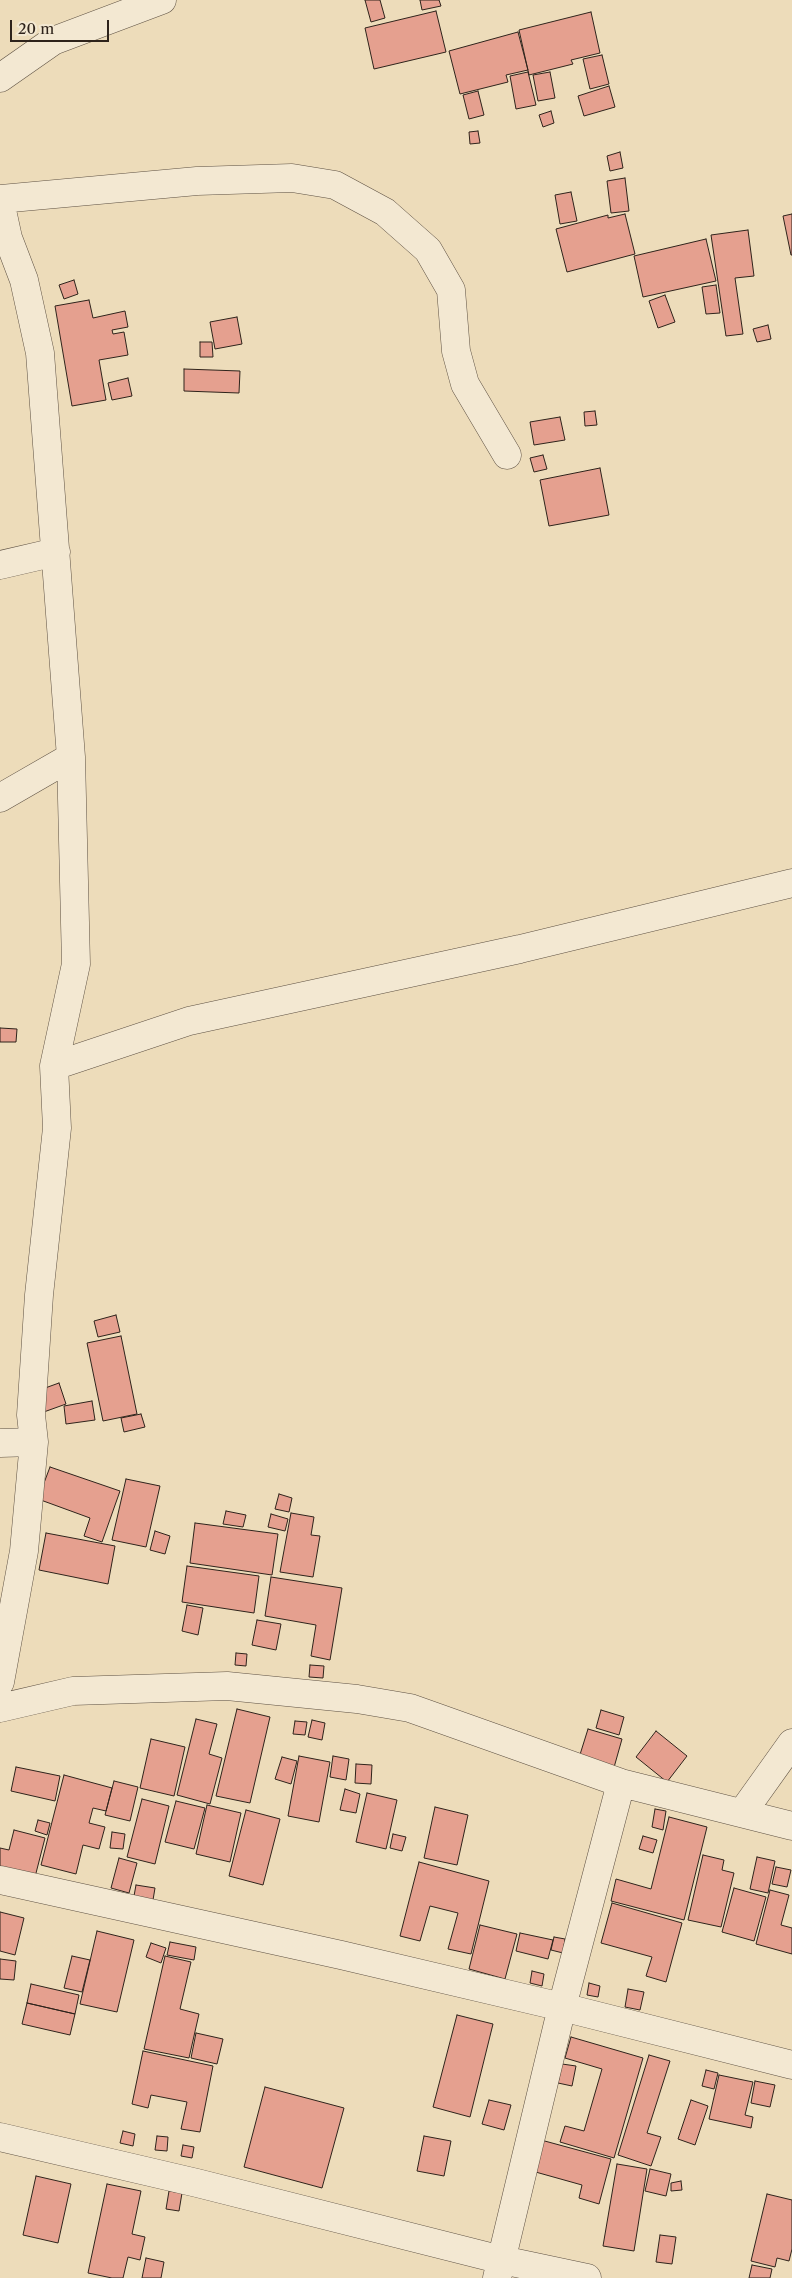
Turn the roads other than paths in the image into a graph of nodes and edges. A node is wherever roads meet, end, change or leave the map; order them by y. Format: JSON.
{"nodes":[{"id":1,"x":162,"y":0,"type":"edge"},
{"id":2,"x":0,"y":78,"type":"edge"},
{"id":3,"x":0,"y":200,"type":"edge"},
{"id":4,"x":12,"y":282,"type":"edge"},
{"id":5,"x":507,"y":455,"type":"dead end"},
{"id":6,"x":56,"y":552,"type":"junction"},
{"id":7,"x":0,"y":565,"type":"edge"},
{"id":8,"x":71,"y":757,"type":"junction"},
{"id":9,"x":0,"y":798,"type":"edge"},
{"id":10,"x":792,"y":883,"type":"edge"},
{"id":11,"x":54,"y":1066,"type":"junction"},
{"id":12,"x":34,"y":1442,"type":"junction"},
{"id":13,"x":0,"y":1443,"type":"edge"},
{"id":14,"x":0,"y":1682,"type":"edge"},
{"id":15,"x":0,"y":1708,"type":"edge"},
{"id":16,"x":792,"y":1743,"type":"edge"},
{"id":17,"x":622,"y":1783,"type":"junction"},
{"id":18,"x":742,"y":1813,"type":"junction"},
{"id":19,"x":792,"y":1826,"type":"edge"},
{"id":20,"x":0,"y":1880,"type":"edge"},
{"id":21,"x":562,"y":2007,"type":"junction"},
{"id":22,"x":792,"y":2065,"type":"edge"},
{"id":23,"x":0,"y":2137,"type":"edge"},
{"id":24,"x":500,"y":2269,"type":"edge"},
{"id":25,"x":587,"y":2278,"type":"edge"}],
"edges":[{"from":1,"to":2,"type":"street"},
{"from":3,"to":4,"type":"street"},
{"from":3,"to":5,"type":"street"},
{"from":4,"to":6,"type":"street"},
{"from":6,"to":7,"type":"street"},
{"from":6,"to":8,"type":"street"},
{"from":8,"to":9,"type":"street"},
{"from":8,"to":11,"type":"street"},
{"from":10,"to":11,"type":"street"},
{"from":11,"to":12,"type":"street"},
{"from":12,"to":13,"type":"street"},
{"from":12,"to":14,"type":"street"},
{"from":15,"to":17,"type":"street"},
{"from":16,"to":18,"type":"street"},
{"from":17,"to":18,"type":"street"},
{"from":17,"to":21,"type":"street"},
{"from":18,"to":19,"type":"street"},
{"from":20,"to":21,"type":"street"},
{"from":21,"to":22,"type":"street"},
{"from":21,"to":24,"type":"street"},
{"from":23,"to":24,"type":"street"},
{"from":24,"to":25,"type":"street"}]}
